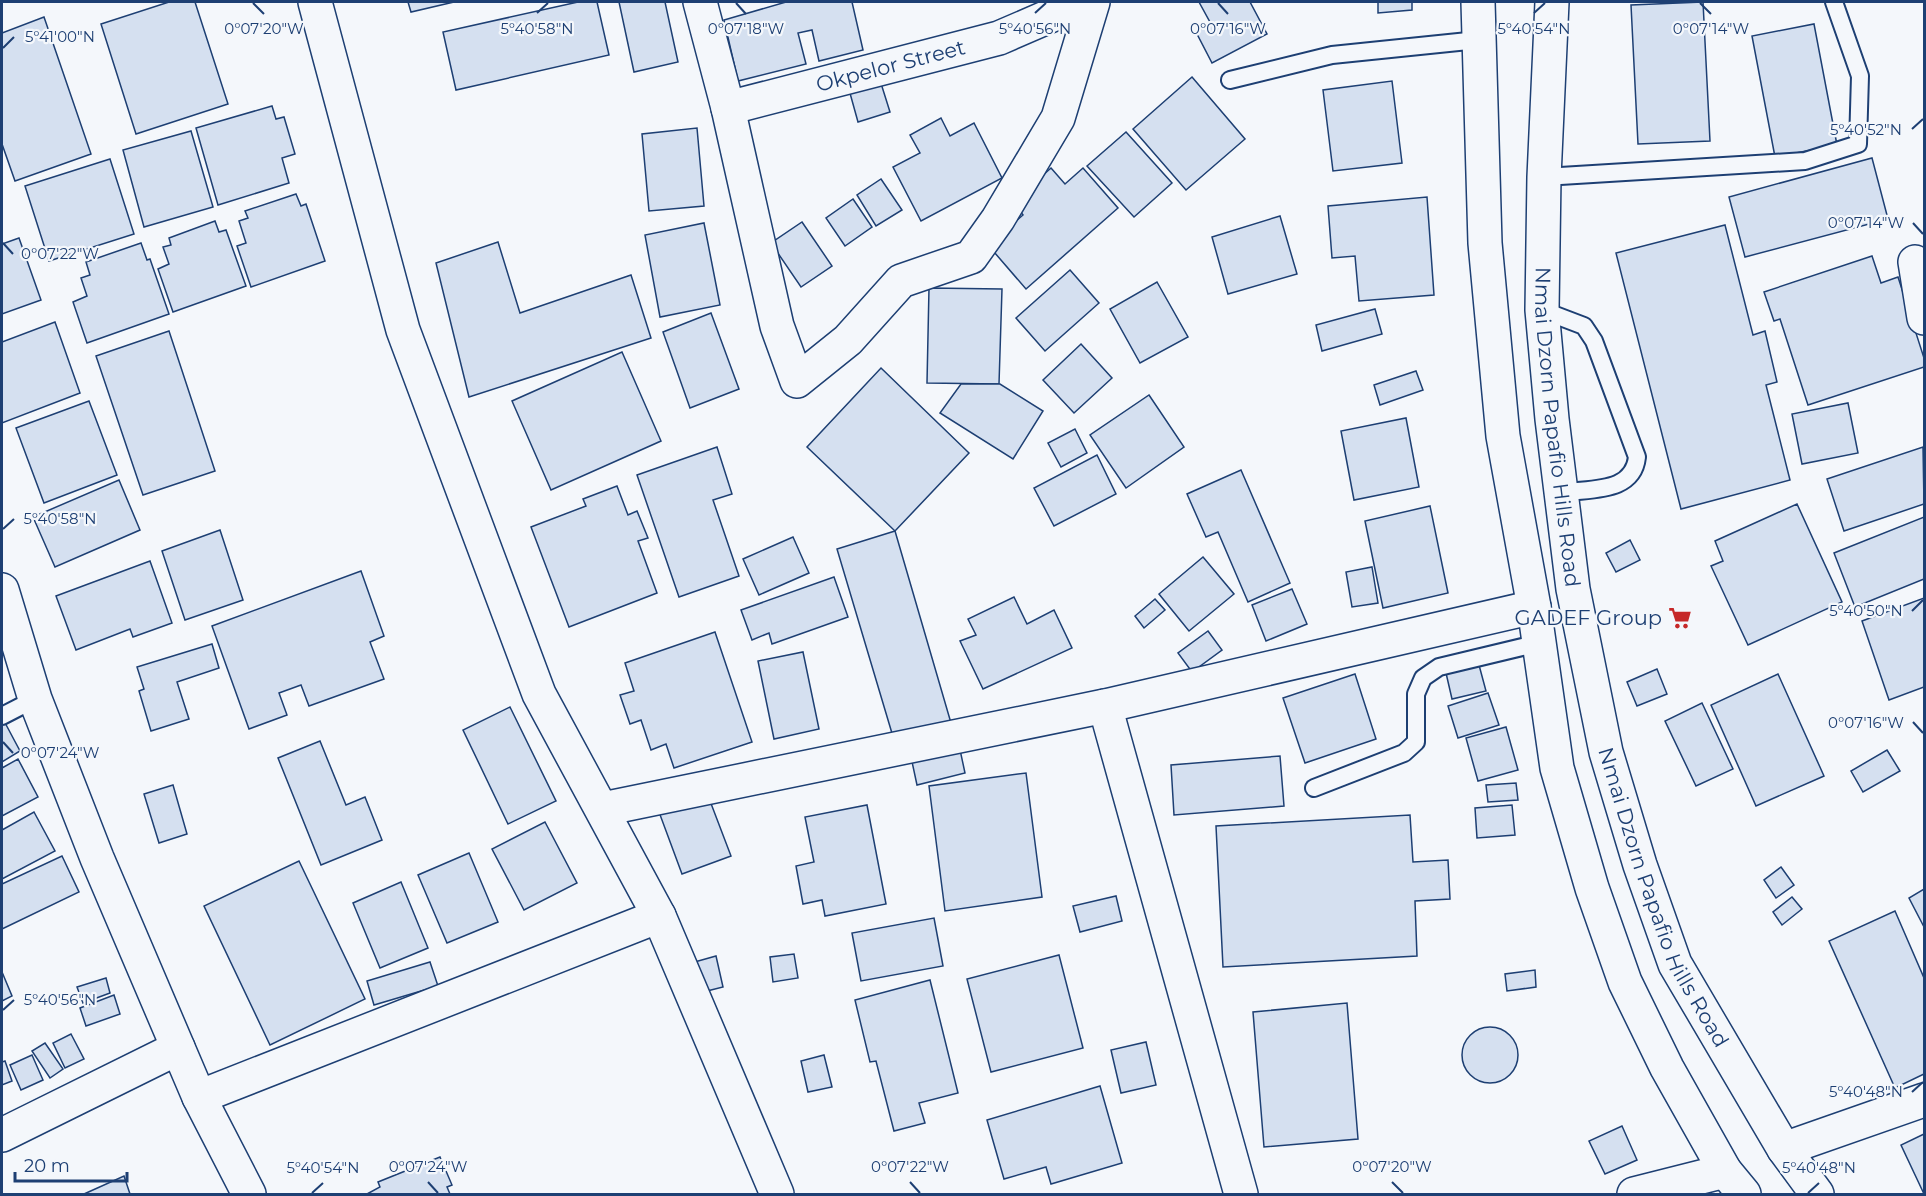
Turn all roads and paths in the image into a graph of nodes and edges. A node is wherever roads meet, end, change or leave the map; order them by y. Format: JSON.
{"nodes":[{"id":1,"x":315,"y":2,"type":"edge"},
{"id":2,"x":700,"y":2,"type":"edge"},
{"id":3,"x":1082,"y":2,"type":"edge"},
{"id":4,"x":1093,"y":2,"type":"edge"},
{"id":5,"x":1479,"y":2,"type":"edge"},
{"id":6,"x":1552,"y":2,"type":"edge"},
{"id":7,"x":1834,"y":2,"type":"edge"},
{"id":8,"x":1478,"y":40,"type":"junction"},
{"id":9,"x":1230,"y":80,"type":"dead end"},
{"id":10,"x":728,"y":108,"type":"junction"},
{"id":11,"x":1544,"y":177,"type":"junction"},
{"id":12,"x":1915,"y":261,"type":"dead end"},
{"id":13,"x":1542,"y":310,"type":"junction"},
{"id":14,"x":1924,"y":318,"type":"edge"},
{"id":15,"x":1562,"y":493,"type":"junction"},
{"id":16,"x":2,"y":590,"type":"edge"},
{"id":17,"x":1534,"y":607,"type":"junction"},
{"id":18,"x":1539,"y":643,"type":"junction"},
{"id":19,"x":35,"y":699,"type":"junction"},
{"id":20,"x":1105,"y":706,"type":"junction"},
{"id":21,"x":2,"y":716,"type":"edge"},
{"id":22,"x":1314,"y":788,"type":"dead end"},
{"id":23,"x":603,"y":809,"type":"junction"},
{"id":24,"x":659,"y":916,"type":"junction"},
{"id":25,"x":178,"y":1048,"type":"junction"},
{"id":26,"x":199,"y":1097,"type":"junction"},
{"id":27,"x":1924,"y":1100,"type":"edge"},
{"id":28,"x":2,"y":1135,"type":"edge"},
{"id":29,"x":1784,"y":1149,"type":"junction"},
{"id":30,"x":1735,"y":1183,"type":"edge"},
{"id":31,"x":249,"y":1194,"type":"edge"},
{"id":32,"x":777,"y":1194,"type":"edge"},
{"id":33,"x":1241,"y":1194,"type":"edge"},
{"id":34,"x":1634,"y":1194,"type":"edge"},
{"id":35,"x":1817,"y":1194,"type":"edge"}],
"edges":[{"from":1,"to":23,"type":"street"},
{"from":2,"to":10,"type":"street"},
{"from":3,"to":10,"type":"street","name":"Okpelor Street"},
{"from":4,"to":10,"type":"street"},
{"from":5,"to":8,"type":"street","name":"Nmai Dzorn Papafio Hills Road"},
{"from":6,"to":11,"type":"street","name":"Nmai Dzorn Papafio Hills Road"},
{"from":7,"to":11,"type":"lane"},
{"from":8,"to":9,"type":"lane"},
{"from":8,"to":17,"type":"street","name":"Nmai Dzorn Papafio Hills Road"},
{"from":11,"to":13,"type":"street","name":"Nmai Dzorn Papafio Hills Road"},
{"from":12,"to":14,"type":"street"},
{"from":13,"to":15,"type":"street","name":"Nmai Dzorn Papafio Hills Road"},
{"from":13,"to":15,"type":"lane"},
{"from":15,"to":29,"type":"street","name":"Nmai Dzorn Papafio Hills Road"},
{"from":16,"to":19,"type":"street"},
{"from":17,"to":18,"type":"street","name":"Nmai Dzorn Papafio Hills Road"},
{"from":17,"to":20,"type":"street"},
{"from":18,"to":22,"type":"lane"},
{"from":18,"to":30,"type":"street","name":"Nmai Dzorn Papafio Hills Road"},
{"from":19,"to":21,"type":"lane"},
{"from":19,"to":25,"type":"street"},
{"from":20,"to":23,"type":"street"},
{"from":20,"to":33,"type":"street"},
{"from":23,"to":24,"type":"street"},
{"from":24,"to":26,"type":"street"},
{"from":24,"to":32,"type":"street"},
{"from":25,"to":26,"type":"street"},
{"from":25,"to":28,"type":"street"},
{"from":26,"to":31,"type":"street"},
{"from":27,"to":29,"type":"street"},
{"from":29,"to":35,"type":"street","name":"Nmai Dzorn Papafio Hills Road"},
{"from":30,"to":34,"type":"street"}]}
